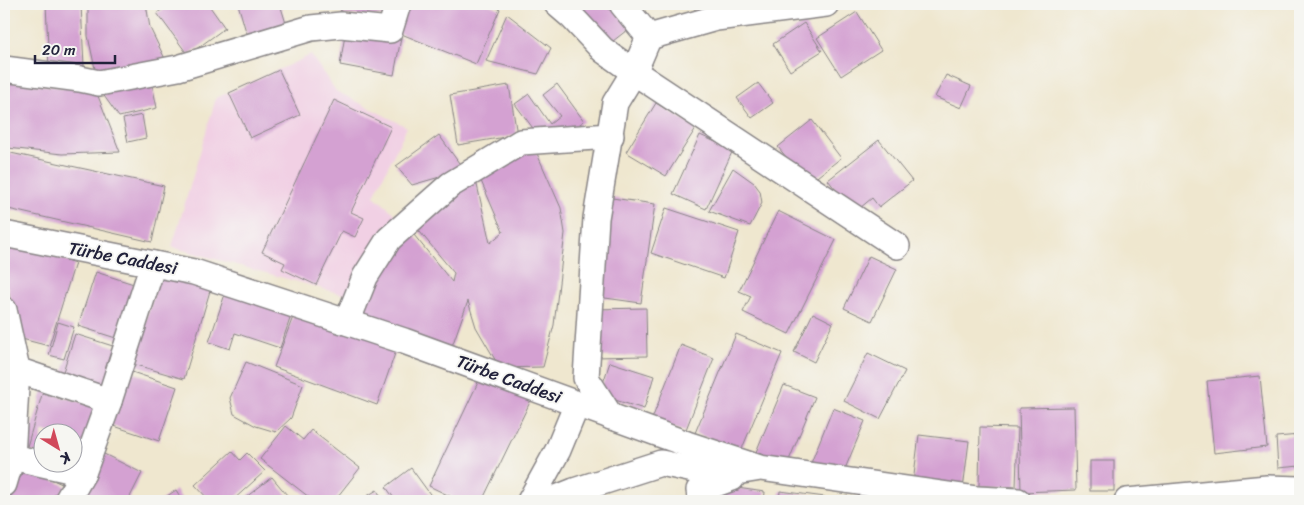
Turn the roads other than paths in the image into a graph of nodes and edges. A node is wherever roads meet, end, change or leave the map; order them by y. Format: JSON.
{"nodes":[{"id":1,"x":398,"y":4,"type":"edge"},
{"id":2,"x":557,"y":4,"type":"edge"},
{"id":3,"x":622,"y":4,"type":"edge"},
{"id":4,"x":826,"y":4,"type":"edge"},
{"id":5,"x":649,"y":37,"type":"junction"},
{"id":6,"x":4,"y":69,"type":"edge"},
{"id":7,"x":634,"y":72,"type":"junction"},
{"id":8,"x":610,"y":136,"type":"junction"},
{"id":9,"x":4,"y":234,"type":"edge"},
{"id":10,"x":897,"y":246,"type":"dead end"},
{"id":11,"x":153,"y":264,"type":"junction"},
{"id":12,"x":4,"y":310,"type":"edge"},
{"id":13,"x":347,"y":322,"type":"junction"},
{"id":14,"x":17,"y":370,"type":"junction"},
{"id":15,"x":109,"y":401,"type":"junction"},
{"id":16,"x":577,"y":404,"type":"junction"},
{"id":17,"x":611,"y":417,"type":"junction"},
{"id":18,"x":12,"y":457,"type":"junction"},
{"id":19,"x":760,"y":468,"type":"junction"},
{"id":20,"x":83,"y":473,"type":"junction"},
{"id":21,"x":4,"y":484,"type":"edge"},
{"id":22,"x":1300,"y":490,"type":"edge"},
{"id":23,"x":67,"y":501,"type":"edge"},
{"id":24,"x":530,"y":501,"type":"edge"},
{"id":25,"x":548,"y":501,"type":"edge"},
{"id":26,"x":701,"y":501,"type":"edge"},
{"id":27,"x":1018,"y":501,"type":"edge"},
{"id":28,"x":1127,"y":501,"type":"edge"}],
"edges":[{"from":1,"to":6,"type":"street"},
{"from":2,"to":7,"type":"street"},
{"from":3,"to":5,"type":"street"},
{"from":4,"to":5,"type":"street"},
{"from":5,"to":7,"type":"street"},
{"from":7,"to":8,"type":"street"},
{"from":7,"to":10,"type":"street"},
{"from":8,"to":13,"type":"street"},
{"from":8,"to":17,"type":"street"},
{"from":9,"to":11,"type":"street","name":"Türbe Caddesi"},
{"from":11,"to":13,"type":"street","name":"Türbe Caddesi"},
{"from":11,"to":15,"type":"street"},
{"from":12,"to":14,"type":"street"},
{"from":13,"to":16,"type":"street","name":"Türbe Caddesi"},
{"from":14,"to":15,"type":"street"},
{"from":14,"to":18,"type":"street"},
{"from":15,"to":20,"type":"street"},
{"from":16,"to":17,"type":"street","name":"Türbe Caddesi"},
{"from":16,"to":24,"type":"street"},
{"from":17,"to":19,"type":"street","name":"Türbe Caddesi"},
{"from":18,"to":20,"type":"street"},
{"from":18,"to":21,"type":"street"},
{"from":19,"to":25,"type":"street"},
{"from":19,"to":26,"type":"street"},
{"from":19,"to":27,"type":"street","name":"Türbe Caddesi"},
{"from":20,"to":23,"type":"street"},
{"from":22,"to":28,"type":"street"}]}
